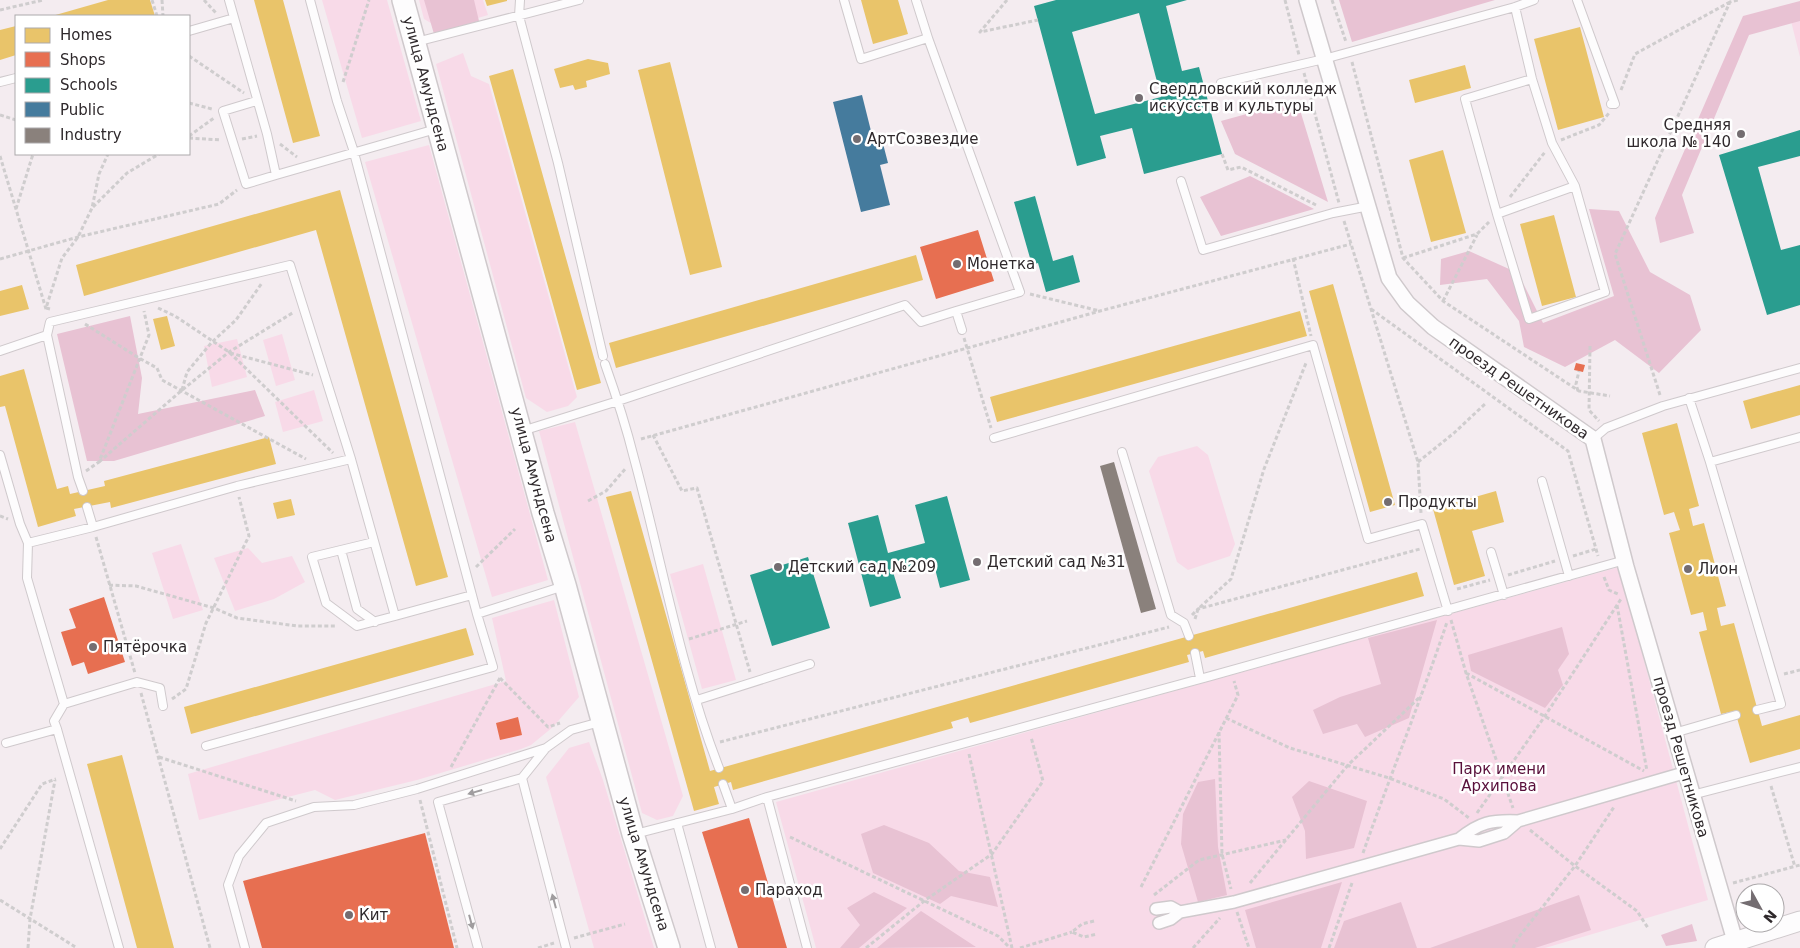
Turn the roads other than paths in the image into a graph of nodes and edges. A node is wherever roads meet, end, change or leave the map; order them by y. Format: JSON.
{"nodes":[{"id":1,"x":229,"y":0,"type":"edge"},
{"id":2,"x":310,"y":0,"type":"edge"},
{"id":3,"x":403,"y":0,"type":"edge"},
{"id":4,"x":520,"y":0,"type":"edge"},
{"id":5,"x":579,"y":0,"type":"edge"},
{"id":6,"x":844,"y":0,"type":"edge"},
{"id":7,"x":916,"y":0,"type":"edge"},
{"id":8,"x":1307,"y":0,"type":"edge"},
{"id":9,"x":1534,"y":0,"type":"edge"},
{"id":10,"x":1577,"y":0,"type":"edge"},
{"id":11,"x":1515,"y":7,"type":"junction"},
{"id":12,"x":519,"y":16,"type":"junction"},
{"id":13,"x":234,"y":18,"type":"junction"},
{"id":14,"x":190,"y":31,"type":"edge"},
{"id":15,"x":928,"y":38,"type":"junction"},
{"id":16,"x":415,"y":42,"type":"junction"},
{"id":17,"x":1324,"y":59,"type":"junction"},
{"id":18,"x":15,"y":78,"type":"edge"},
{"id":19,"x":1532,"y":80,"type":"junction"},
{"id":20,"x":0,"y":82,"type":"edge"},
{"id":21,"x":1221,"y":83,"type":"dead end"},
{"id":22,"x":256,"y":101,"type":"junction"},
{"id":23,"x":1613,"y":104,"type":"road end"},
{"id":24,"x":438,"y":129,"type":"junction"},
{"id":25,"x":354,"y":153,"type":"junction"},
{"id":26,"x":276,"y":175,"type":"junction"},
{"id":27,"x":1181,"y":180,"type":"dead end"},
{"id":28,"x":1575,"y":186,"type":"junction"},
{"id":29,"x":1369,"y":206,"type":"junction"},
{"id":30,"x":1497,"y":214,"type":"junction"},
{"id":31,"x":956,"y":311,"type":"junction"},
{"id":32,"x":962,"y":330,"type":"road end"},
{"id":33,"x":48,"y":335,"type":"junction"},
{"id":34,"x":0,"y":351,"type":"edge"},
{"id":35,"x":1800,"y":368,"type":"edge"},
{"id":36,"x":1689,"y":398,"type":"junction"},
{"id":37,"x":618,"y":401,"type":"junction"},
{"id":38,"x":522,"y":431,"type":"junction"},
{"id":39,"x":1800,"y":437,"type":"edge"},
{"id":40,"x":994,"y":438,"type":"road end"},
{"id":41,"x":1593,"y":439,"type":"junction"},
{"id":42,"x":1122,"y":452,"type":"dead end"},
{"id":43,"x":0,"y":455,"type":"edge"},
{"id":44,"x":351,"y":459,"type":"junction"},
{"id":45,"x":1710,"y":462,"type":"junction"},
{"id":46,"x":1542,"y":482,"type":"dead end"},
{"id":47,"x":83,"y":491,"type":"dead end"},
{"id":48,"x":87,"y":507,"type":"dead end"},
{"id":49,"x":93,"y":527,"type":"junction"},
{"id":50,"x":374,"y":542,"type":"junction"},
{"id":51,"x":28,"y":543,"type":"junction"},
{"id":52,"x":341,"y":550,"type":"junction"},
{"id":53,"x":1491,"y":552,"type":"dead end"},
{"id":54,"x":1625,"y":560,"type":"junction"},
{"id":55,"x":1569,"y":576,"type":"junction"},
{"id":56,"x":565,"y":586,"type":"junction"},
{"id":57,"x":472,"y":595,"type":"junction"},
{"id":58,"x":1504,"y":595,"type":"junction"},
{"id":59,"x":1448,"y":611,"type":"junction"},
{"id":60,"x":477,"y":614,"type":"junction"},
{"id":61,"x":395,"y":616,"type":"junction"},
{"id":62,"x":375,"y":622,"type":"junction"},
{"id":63,"x":1189,"y":636,"type":"road end"},
{"id":64,"x":1195,"y":653,"type":"dead end"},
{"id":65,"x":810,"y":664,"type":"dead end"},
{"id":66,"x":1200,"y":678,"type":"junction"},
{"id":67,"x":697,"y":700,"type":"junction"},
{"id":68,"x":64,"y":704,"type":"junction"},
{"id":69,"x":162,"y":706,"type":"road end"},
{"id":70,"x":1757,"y":710,"type":"dead end"},
{"id":71,"x":1736,"y":715,"type":"dead end"},
{"id":72,"x":602,"y":721,"type":"junction"},
{"id":73,"x":57,"y":728,"type":"junction"},
{"id":74,"x":1674,"y":733,"type":"junction"},
{"id":75,"x":6,"y":743,"type":"dead end"},
{"id":76,"x":206,"y":746,"type":"dead end"},
{"id":77,"x":546,"y":748,"type":"junction"},
{"id":78,"x":1800,"y":767,"type":"edge"},
{"id":79,"x":719,"y":768,"type":"dead end"},
{"id":80,"x":1686,"y":772,"type":"junction"},
{"id":81,"x":522,"y":778,"type":"junction"},
{"id":82,"x":723,"y":784,"type":"dead end"},
{"id":83,"x":1692,"y":795,"type":"junction"},
{"id":84,"x":766,"y":797,"type":"junction"},
{"id":85,"x":732,"y":809,"type":"junction"},
{"id":86,"x":677,"y":823,"type":"junction"},
{"id":87,"x":633,"y":834,"type":"junction"},
{"id":88,"x":1156,"y":910,"type":"dead end"},
{"id":89,"x":1180,"y":912,"type":"junction"},
{"id":90,"x":1800,"y":921,"type":"edge"},
{"id":91,"x":1159,"y":923,"type":"dead end"},
{"id":92,"x":1735,"y":942,"type":"junction"},
{"id":93,"x":565,"y":944,"type":"edge"},
{"id":94,"x":119,"y":948,"type":"edge"},
{"id":95,"x":245,"y":948,"type":"edge"},
{"id":96,"x":478,"y":948,"type":"edge"},
{"id":97,"x":670,"y":948,"type":"edge"},
{"id":98,"x":711,"y":948,"type":"edge"},
{"id":99,"x":807,"y":948,"type":"edge"},
{"id":100,"x":1715,"y":948,"type":"edge"}],
"edges":[{"from":1,"to":13,"type":"lane"},
{"from":2,"to":25,"type":"lane"},
{"from":3,"to":16,"type":"main road","name":"улица Амундсена"},
{"from":4,"to":12,"type":"lane"},
{"from":5,"to":12,"type":"lane"},
{"from":6,"to":15,"type":"lane"},
{"from":7,"to":15,"type":"lane"},
{"from":8,"to":17,"type":"street","name":"проезд Решетникова"},
{"from":9,"to":11,"type":"lane"},
{"from":10,"to":23,"type":"lane"},
{"from":11,"to":17,"type":"lane"},
{"from":11,"to":19,"type":"lane"},
{"from":12,"to":16,"type":"lane"},
{"from":12,"to":37,"type":"lane"},
{"from":13,"to":14,"type":"lane"},
{"from":13,"to":22,"type":"lane"},
{"from":15,"to":31,"type":"lane"},
{"from":16,"to":24,"type":"main road","name":"улица Амундсена"},
{"from":17,"to":21,"type":"lane"},
{"from":17,"to":29,"type":"street","name":"проезд Решетникова"},
{"from":18,"to":20,"type":"lane"},
{"from":19,"to":28,"type":"lane"},
{"from":19,"to":30,"type":"lane"},
{"from":22,"to":26,"type":"lane"},
{"from":22,"to":26,"type":"lane"},
{"from":24,"to":25,"type":"lane"},
{"from":24,"to":38,"type":"main road","name":"улица Амундсена"},
{"from":25,"to":26,"type":"lane"},
{"from":25,"to":57,"type":"lane"},
{"from":27,"to":29,"type":"lane"},
{"from":28,"to":30,"type":"lane"},
{"from":28,"to":30,"type":"lane"},
{"from":29,"to":41,"type":"street","name":"проезд Решетникова"},
{"from":31,"to":32,"type":"lane"},
{"from":31,"to":37,"type":"lane"},
{"from":33,"to":34,"type":"lane"},
{"from":33,"to":44,"type":"lane"},
{"from":33,"to":47,"type":"lane"},
{"from":35,"to":36,"type":"lane"},
{"from":36,"to":41,"type":"lane"},
{"from":36,"to":45,"type":"lane"},
{"from":37,"to":38,"type":"lane"},
{"from":37,"to":67,"type":"lane"},
{"from":38,"to":56,"type":"main road","name":"улица Амундсена"},
{"from":39,"to":45,"type":"lane"},
{"from":40,"to":59,"type":"lane"},
{"from":41,"to":54,"type":"street","name":"проезд Решетникова"},
{"from":42,"to":63,"type":"lane"},
{"from":43,"to":51,"type":"lane"},
{"from":44,"to":49,"type":"lane"},
{"from":44,"to":50,"type":"lane"},
{"from":45,"to":70,"type":"lane"},
{"from":46,"to":55,"type":"lane"},
{"from":48,"to":49,"type":"lane"},
{"from":49,"to":51,"type":"lane"},
{"from":50,"to":52,"type":"lane"},
{"from":50,"to":61,"type":"lane"},
{"from":51,"to":68,"type":"lane"},
{"from":52,"to":62,"type":"lane"},
{"from":52,"to":62,"type":"lane"},
{"from":53,"to":58,"type":"lane"},
{"from":54,"to":55,"type":"lane"},
{"from":54,"to":74,"type":"street","name":"проезд Решетникова"},
{"from":55,"to":58,"type":"lane"},
{"from":56,"to":60,"type":"lane"},
{"from":56,"to":72,"type":"main road","name":"улица Амундсена"},
{"from":57,"to":60,"type":"lane"},
{"from":57,"to":61,"type":"lane"},
{"from":58,"to":59,"type":"lane"},
{"from":59,"to":66,"type":"lane"},
{"from":60,"to":76,"type":"lane"},
{"from":61,"to":62,"type":"lane"},
{"from":64,"to":66,"type":"lane"},
{"from":65,"to":67,"type":"lane"},
{"from":66,"to":84,"type":"lane"},
{"from":67,"to":79,"type":"lane"},
{"from":68,"to":69,"type":"lane"},
{"from":68,"to":73,"type":"lane"},
{"from":71,"to":74,"type":"lane"},
{"from":72,"to":77,"type":"lane"},
{"from":72,"to":87,"type":"main road","name":"улица Амундсена"},
{"from":73,"to":75,"type":"lane"},
{"from":73,"to":94,"type":"lane"},
{"from":74,"to":80,"type":"street","name":"проезд Решетникова"},
{"from":77,"to":81,"type":"lane"},
{"from":77,"to":95,"type":"lane"},
{"from":78,"to":83,"type":"lane"},
{"from":80,"to":83,"type":"street","name":"проезд Решетникова"},
{"from":80,"to":89,"type":"street"},
{"from":93,"to":81,"type":"lane","one_way":true},
{"from":81,"to":96,"type":"lane","one_way":true},
{"from":82,"to":85,"type":"lane"},
{"from":83,"to":92,"type":"street","name":"проезд Решетникова"},
{"from":84,"to":85,"type":"lane"},
{"from":84,"to":99,"type":"lane"},
{"from":85,"to":86,"type":"lane"},
{"from":86,"to":87,"type":"lane"},
{"from":86,"to":98,"type":"lane"},
{"from":87,"to":97,"type":"main road","name":"улица Амундсена"},
{"from":88,"to":89,"type":"street"},
{"from":89,"to":91,"type":"street"},
{"from":90,"to":92,"type":"street"},
{"from":92,"to":100,"type":"street"}]}
